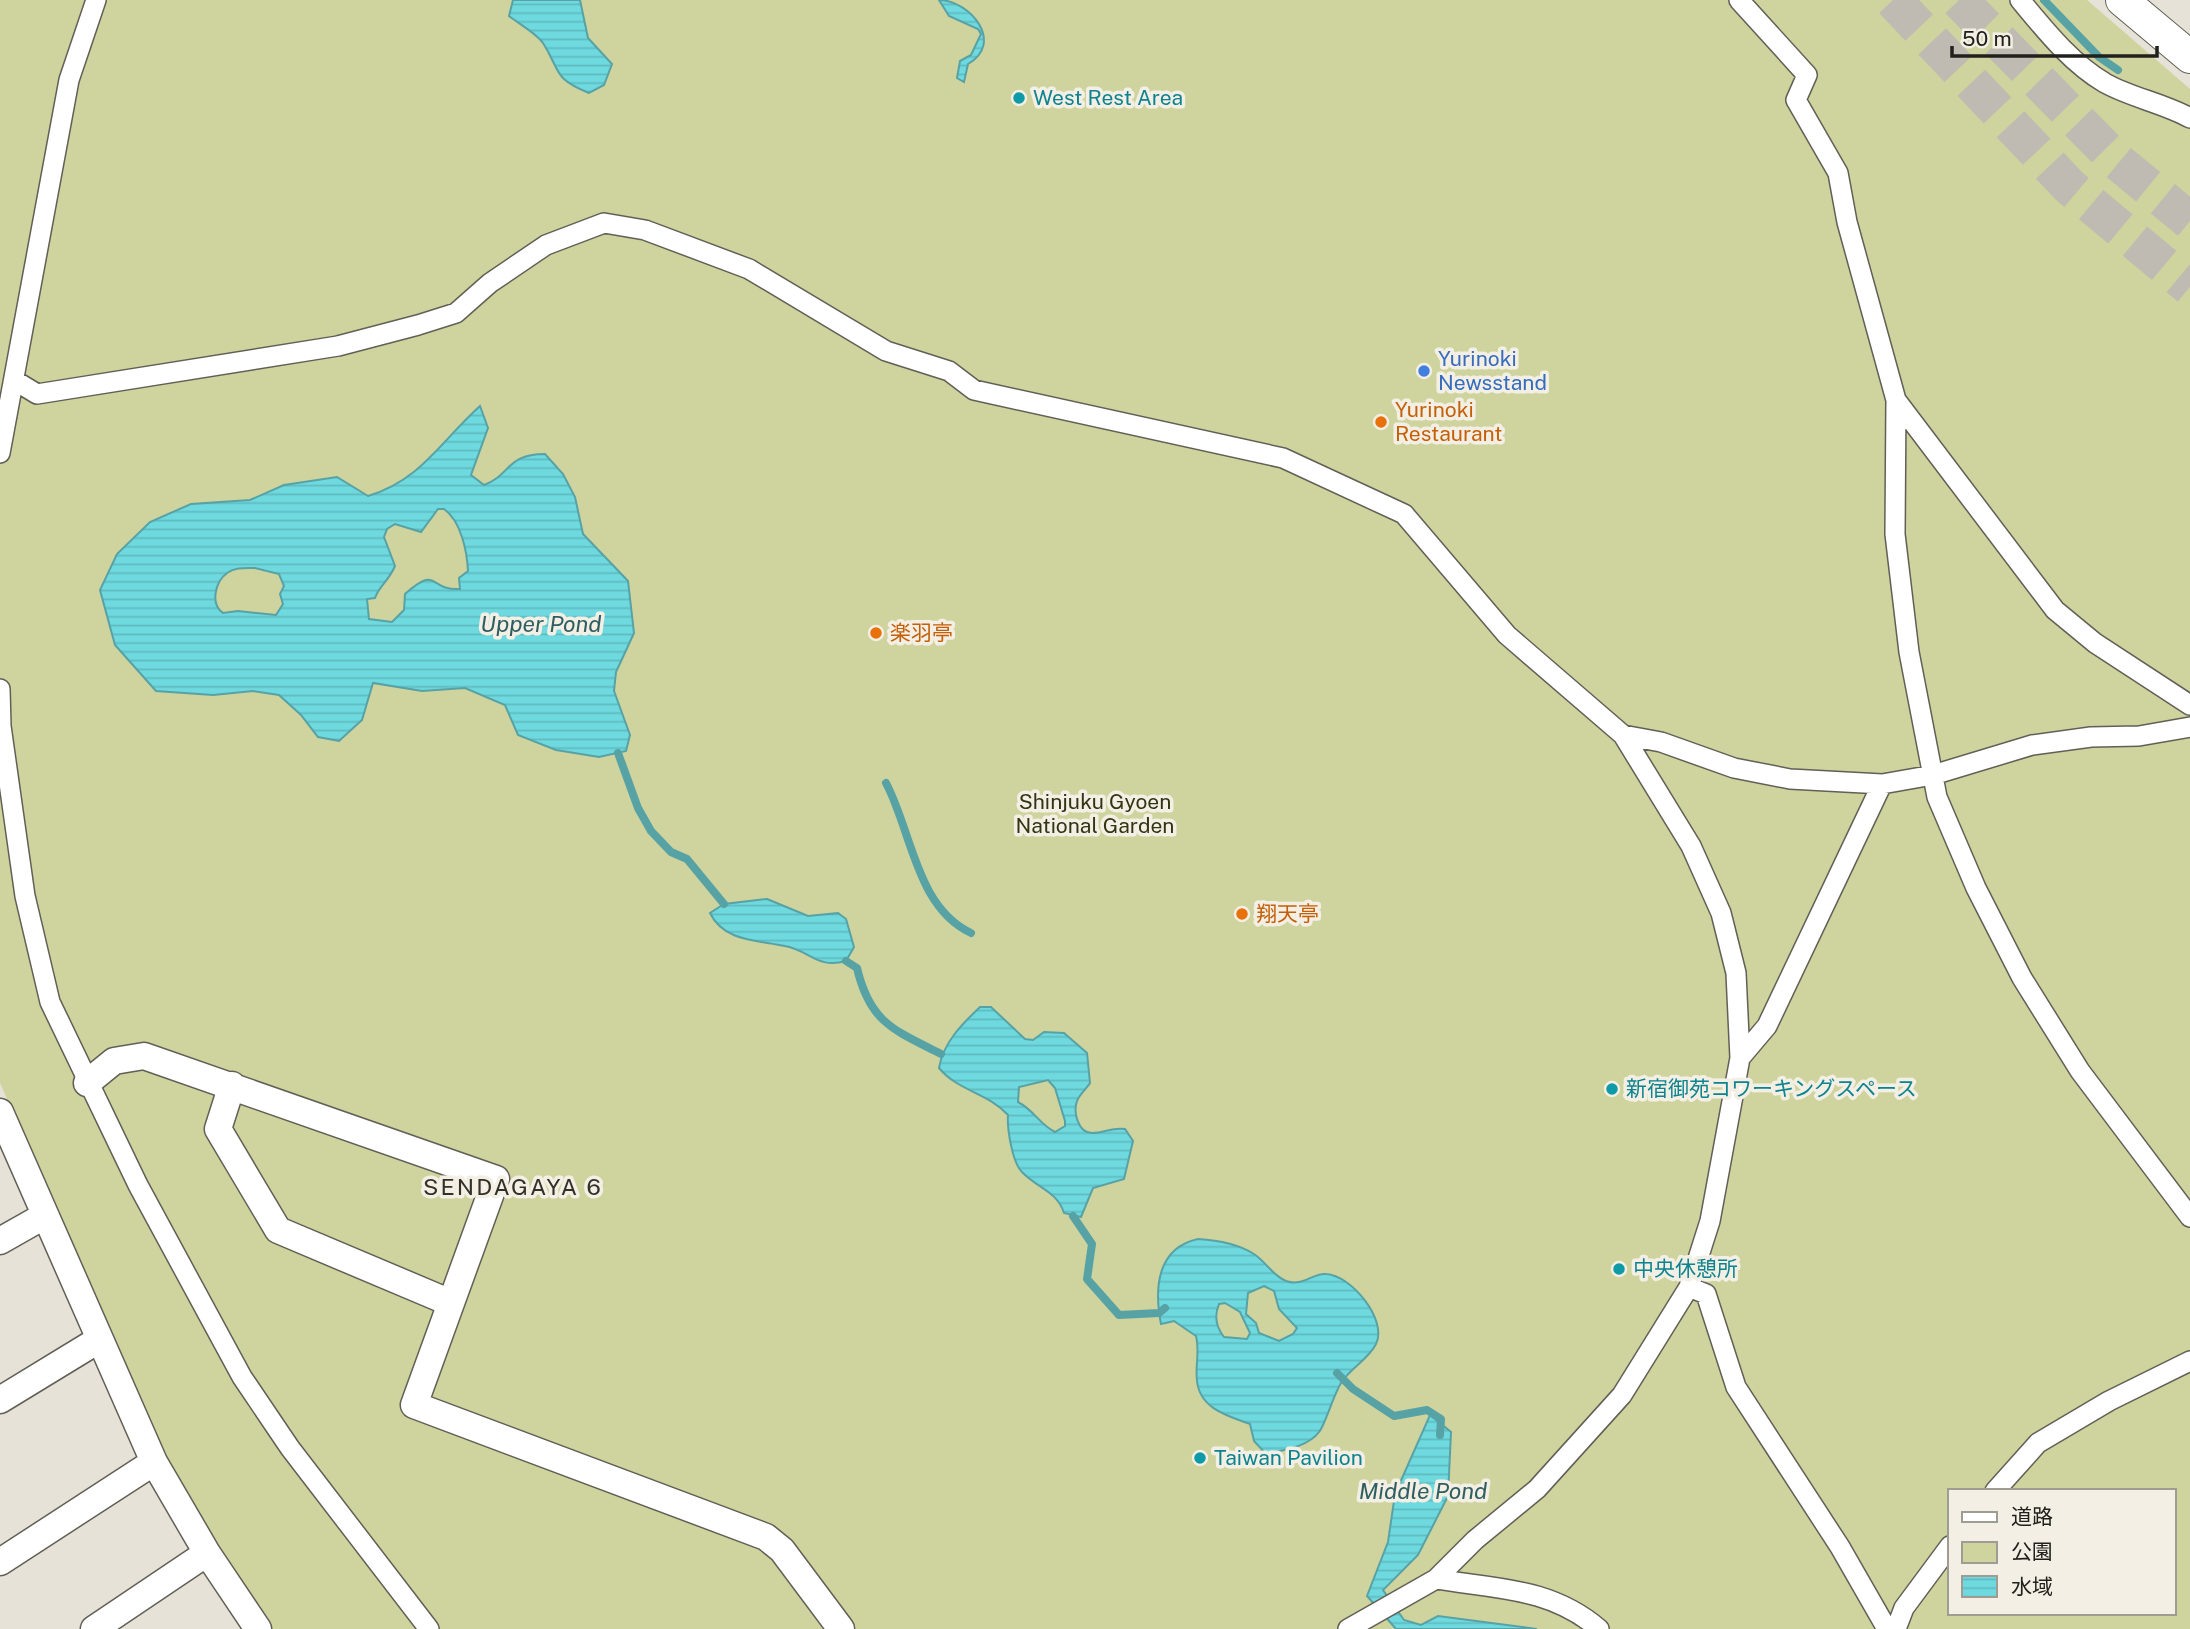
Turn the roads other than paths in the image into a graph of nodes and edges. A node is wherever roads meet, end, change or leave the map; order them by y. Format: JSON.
{"nodes":[{"id":1,"x":96,"y":0,"type":"edge"},
{"id":2,"x":1739,"y":0,"type":"edge"},
{"id":3,"x":2021,"y":0,"type":"edge"},
{"id":4,"x":2122,"y":0,"type":"edge"},
{"id":5,"x":2190,"y":57,"type":"edge"},
{"id":6,"x":2190,"y":118,"type":"edge"},
{"id":7,"x":14,"y":380,"type":"junction"},
{"id":8,"x":1896,"y":400,"type":"junction"},
{"id":9,"x":0,"y":453,"type":"edge"},
{"id":10,"x":0,"y":689,"type":"edge"},
{"id":11,"x":2190,"y":705,"type":"edge"},
{"id":12,"x":2190,"y":727,"type":"edge"},
{"id":13,"x":1623,"y":735,"type":"junction"},
{"id":14,"x":1933,"y":775,"type":"junction"},
{"id":15,"x":1882,"y":784,"type":"junction"},
{"id":16,"x":1740,"y":1058,"type":"junction"},
{"id":17,"x":87,"y":1083,"type":"junction"},
{"id":18,"x":232,"y":1085,"type":"junction"},
{"id":19,"x":0,"y":1112,"type":"edge"},
{"id":20,"x":44,"y":1216,"type":"junction"},
{"id":21,"x":2190,"y":1217,"type":"edge"},
{"id":22,"x":0,"y":1241,"type":"edge"},
{"id":23,"x":1689,"y":1287,"type":"junction"},
{"id":24,"x":451,"y":1303,"type":"junction"},
{"id":25,"x":100,"y":1339,"type":"junction"},
{"id":26,"x":2190,"y":1362,"type":"edge"},
{"id":27,"x":0,"y":1400,"type":"edge"},
{"id":28,"x":154,"y":1462,"type":"junction"},
{"id":29,"x":1996,"y":1489,"type":"edge"},
{"id":30,"x":1948,"y":1549,"type":"edge"},
{"id":31,"x":206,"y":1553,"type":"junction"},
{"id":32,"x":0,"y":1562,"type":"edge"},
{"id":33,"x":1436,"y":1579,"type":"junction"},
{"id":34,"x":94,"y":1629,"type":"edge"},
{"id":35,"x":258,"y":1629,"type":"edge"},
{"id":36,"x":429,"y":1629,"type":"edge"},
{"id":37,"x":841,"y":1629,"type":"edge"},
{"id":38,"x":1348,"y":1629,"type":"edge"},
{"id":39,"x":1599,"y":1629,"type":"edge"},
{"id":40,"x":1887,"y":1629,"type":"edge"},
{"id":41,"x":1896,"y":1629,"type":"edge"}],
"edges":[{"from":1,"to":7,"type":"street"},
{"from":2,"to":8,"type":"street"},
{"from":3,"to":6,"type":"street"},
{"from":4,"to":5,"type":"street"},
{"from":7,"to":9,"type":"street"},
{"from":7,"to":13,"type":"street"},
{"from":8,"to":11,"type":"street"},
{"from":8,"to":14,"type":"street"},
{"from":10,"to":17,"type":"street"},
{"from":12,"to":14,"type":"street"},
{"from":13,"to":15,"type":"street"},
{"from":13,"to":16,"type":"street"},
{"from":14,"to":15,"type":"street"},
{"from":14,"to":21,"type":"street"},
{"from":15,"to":16,"type":"street"},
{"from":16,"to":23,"type":"street"},
{"from":17,"to":18,"type":"street"},
{"from":17,"to":36,"type":"street"},
{"from":18,"to":24,"type":"street"},
{"from":18,"to":24,"type":"street"},
{"from":19,"to":20,"type":"street"},
{"from":20,"to":22,"type":"street"},
{"from":20,"to":25,"type":"street"},
{"from":23,"to":33,"type":"street"},
{"from":23,"to":40,"type":"street"},
{"from":24,"to":37,"type":"street"},
{"from":25,"to":27,"type":"street"},
{"from":25,"to":28,"type":"street"},
{"from":26,"to":29,"type":"street"},
{"from":28,"to":31,"type":"street"},
{"from":28,"to":32,"type":"street"},
{"from":30,"to":41,"type":"street"},
{"from":31,"to":34,"type":"street"},
{"from":31,"to":35,"type":"street"},
{"from":33,"to":38,"type":"street"},
{"from":33,"to":39,"type":"street"}]}
